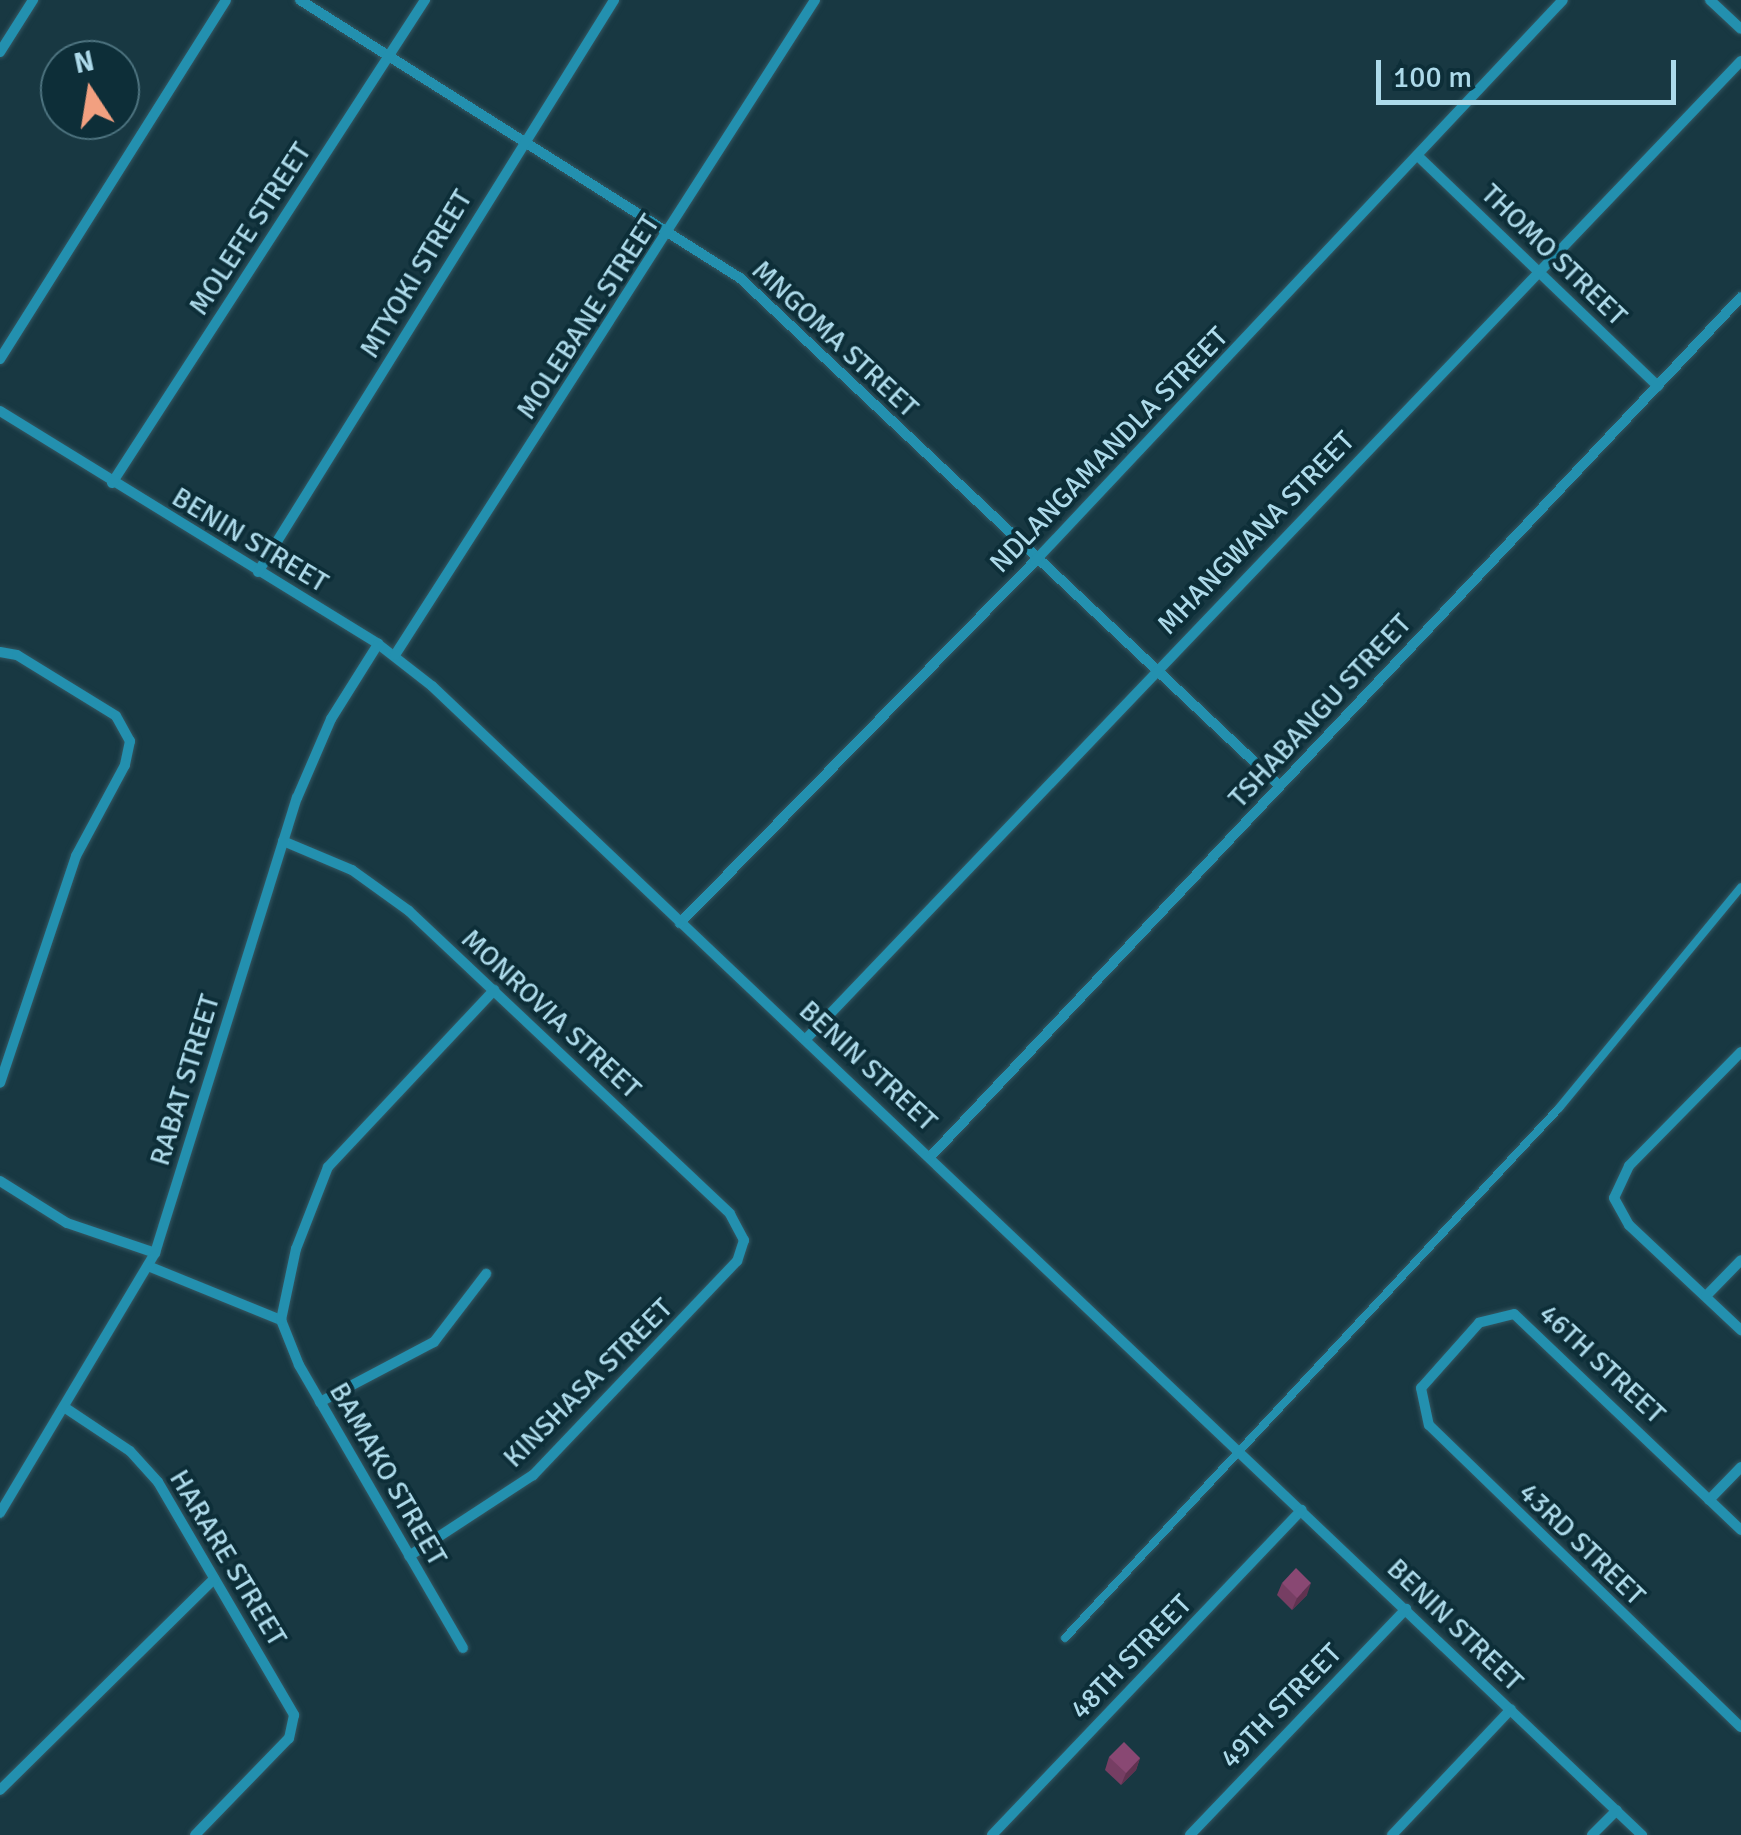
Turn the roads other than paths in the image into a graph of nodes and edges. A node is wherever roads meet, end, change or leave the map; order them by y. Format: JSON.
{"nodes":[{"id":1,"x":33,"y":0,"type":"edge"},
{"id":2,"x":226,"y":0,"type":"edge"},
{"id":3,"x":300,"y":0,"type":"edge"},
{"id":4,"x":425,"y":0,"type":"edge"},
{"id":5,"x":614,"y":0,"type":"edge"},
{"id":6,"x":815,"y":0,"type":"edge"},
{"id":7,"x":1563,"y":0,"type":"edge"},
{"id":8,"x":1710,"y":0,"type":"edge"},
{"id":9,"x":1741,"y":29,"type":"edge"},
{"id":10,"x":0,"y":52,"type":"edge"},
{"id":11,"x":391,"y":55,"type":"junction"},
{"id":12,"x":1741,"y":61,"type":"edge"},
{"id":13,"x":525,"y":138,"type":"junction"},
{"id":14,"x":1420,"y":157,"type":"junction"},
{"id":15,"x":671,"y":230,"type":"junction"},
{"id":16,"x":1538,"y":273,"type":"junction"},
{"id":17,"x":1741,"y":297,"type":"edge"},
{"id":18,"x":0,"y":359,"type":"edge"},
{"id":19,"x":1658,"y":386,"type":"junction"},
{"id":20,"x":0,"y":411,"type":"edge"},
{"id":21,"x":112,"y":483,"type":"junction"},
{"id":22,"x":1035,"y":561,"type":"junction"},
{"id":23,"x":258,"y":572,"type":"junction"},
{"id":24,"x":378,"y":644,"type":"junction"},
{"id":25,"x":0,"y":652,"type":"edge"},
{"id":26,"x":395,"y":656,"type":"junction"},
{"id":27,"x":1152,"y":671,"type":"junction"},
{"id":28,"x":1280,"y":786,"type":"junction"},
{"id":29,"x":283,"y":840,"type":"junction"},
{"id":30,"x":1741,"y":886,"type":"edge"},
{"id":31,"x":680,"y":923,"type":"junction"},
{"id":32,"x":494,"y":990,"type":"junction"},
{"id":33,"x":806,"y":1039,"type":"junction"},
{"id":34,"x":1741,"y":1052,"type":"edge"},
{"id":35,"x":0,"y":1083,"type":"edge"},
{"id":36,"x":932,"y":1154,"type":"junction"},
{"id":37,"x":0,"y":1182,"type":"edge"},
{"id":38,"x":154,"y":1253,"type":"junction"},
{"id":39,"x":1741,"y":1260,"type":"edge"},
{"id":40,"x":738,"y":1261,"type":"joint"},
{"id":41,"x":148,"y":1266,"type":"junction"},
{"id":42,"x":486,"y":1274,"type":"dead end"},
{"id":43,"x":1706,"y":1296,"type":"junction"},
{"id":44,"x":281,"y":1320,"type":"junction"},
{"id":45,"x":1741,"y":1330,"type":"edge"},
{"id":46,"x":1425,"y":1380,"type":"joint"},
{"id":47,"x":320,"y":1402,"type":"junction"},
{"id":48,"x":64,"y":1407,"type":"junction"},
{"id":49,"x":1243,"y":1453,"type":"junction"},
{"id":50,"x":1741,"y":1467,"type":"edge"},
{"id":51,"x":1708,"y":1500,"type":"junction"},
{"id":52,"x":1302,"y":1510,"type":"junction"},
{"id":53,"x":0,"y":1513,"type":"edge"},
{"id":54,"x":1741,"y":1530,"type":"edge"},
{"id":55,"x":409,"y":1556,"type":"junction"},
{"id":56,"x":214,"y":1580,"type":"junction"},
{"id":57,"x":1406,"y":1609,"type":"junction"},
{"id":58,"x":1065,"y":1638,"type":"dead end"},
{"id":59,"x":462,"y":1648,"type":"dead end"},
{"id":60,"x":1511,"y":1709,"type":"junction"},
{"id":61,"x":1741,"y":1727,"type":"edge"},
{"id":62,"x":0,"y":1790,"type":"edge"},
{"id":63,"x":1616,"y":1810,"type":"junction"},
{"id":64,"x":195,"y":1835,"type":"edge"},
{"id":65,"x":992,"y":1835,"type":"edge"},
{"id":66,"x":1190,"y":1835,"type":"edge"},
{"id":67,"x":1392,"y":1835,"type":"edge"},
{"id":68,"x":1592,"y":1835,"type":"edge"},
{"id":69,"x":1642,"y":1835,"type":"edge"}],
"edges":[{"from":1,"to":10,"type":"street"},
{"from":2,"to":18,"type":"street"},
{"from":3,"to":11,"type":"street","name":"MNGOMA STREET"},
{"from":4,"to":11,"type":"street","name":"MOLEFE STREET"},
{"from":5,"to":13,"type":"street","name":"MTYOKI STREET"},
{"from":6,"to":15,"type":"street","name":"MOLEBANE STREET"},
{"from":7,"to":14,"type":"street","name":"NDLANGAMANDLA STREET"},
{"from":8,"to":9,"type":"street"},
{"from":11,"to":13,"type":"street","name":"MNGOMA STREET"},
{"from":11,"to":21,"type":"street","name":"MOLEFE STREET"},
{"from":12,"to":16,"type":"street","name":"MHANGWANA STREET"},
{"from":13,"to":15,"type":"street","name":"MNGOMA STREET"},
{"from":13,"to":23,"type":"street","name":"MTYOKI STREET"},
{"from":14,"to":16,"type":"street","name":"THOMO STREET"},
{"from":14,"to":22,"type":"street","name":"NDLANGAMANDLA STREET"},
{"from":15,"to":22,"type":"street","name":"MNGOMA STREET"},
{"from":15,"to":26,"type":"street","name":"MOLEBANE STREET"},
{"from":16,"to":19,"type":"street","name":"THOMO STREET"},
{"from":16,"to":27,"type":"street","name":"MHANGWANA STREET"},
{"from":17,"to":19,"type":"street","name":"TSHABANGU STREET"},
{"from":19,"to":28,"type":"street","name":"TSHABANGU STREET"},
{"from":20,"to":21,"type":"street","name":"BENIN STREET"},
{"from":21,"to":23,"type":"street","name":"BENIN STREET"},
{"from":22,"to":27,"type":"street","name":"MNGOMA STREET"},
{"from":22,"to":31,"type":"street","name":"NDLANGAMANDLA STREET"},
{"from":23,"to":24,"type":"street","name":"BENIN STREET"},
{"from":24,"to":26,"type":"street","name":"BENIN STREET"},
{"from":24,"to":29,"type":"street","name":"RABAT STREET"},
{"from":25,"to":35,"type":"street"},
{"from":26,"to":31,"type":"street","name":"BENIN STREET"},
{"from":27,"to":28,"type":"street","name":"MNGOMA STREET"},
{"from":27,"to":33,"type":"street","name":"MHANGWANA STREET"},
{"from":28,"to":36,"type":"street","name":"TSHABANGU STREET"},
{"from":29,"to":32,"type":"street","name":"MONROVIA STREET"},
{"from":29,"to":38,"type":"street","name":"RABAT STREET"},
{"from":30,"to":49,"type":"lane"},
{"from":31,"to":33,"type":"street","name":"BENIN STREET"},
{"from":32,"to":40,"type":"street","name":"MONROVIA STREET"},
{"from":32,"to":44,"type":"street"},
{"from":33,"to":36,"type":"street","name":"BENIN STREET"},
{"from":34,"to":43,"type":"street"},
{"from":36,"to":49,"type":"street","name":"BENIN STREET"},
{"from":37,"to":38,"type":"street"},
{"from":38,"to":41,"type":"street","name":"RABAT STREET"},
{"from":39,"to":43,"type":"street"},
{"from":40,"to":55,"type":"street","name":"KINSHASA STREET"},
{"from":41,"to":44,"type":"street"},
{"from":41,"to":48,"type":"street","name":"RABAT STREET"},
{"from":42,"to":47,"type":"street"},
{"from":43,"to":45,"type":"street"},
{"from":44,"to":47,"type":"street","name":"BAMAKO STREET"},
{"from":46,"to":51,"type":"street","name":"46TH STREET"},
{"from":46,"to":61,"type":"street","name":"43RD STREET"},
{"from":47,"to":55,"type":"street","name":"BAMAKO STREET"},
{"from":48,"to":53,"type":"street","name":"RABAT STREET"},
{"from":48,"to":56,"type":"street","name":"HARARE STREET"},
{"from":49,"to":52,"type":"street","name":"BENIN STREET"},
{"from":49,"to":58,"type":"lane"},
{"from":50,"to":51,"type":"street"},
{"from":51,"to":54,"type":"street","name":"46TH STREET"},
{"from":52,"to":57,"type":"street","name":"BENIN STREET"},
{"from":52,"to":65,"type":"street","name":"48TH STREET"},
{"from":55,"to":59,"type":"street","name":"BAMAKO STREET"},
{"from":56,"to":62,"type":"street"},
{"from":56,"to":64,"type":"street","name":"HARARE STREET"},
{"from":57,"to":60,"type":"street","name":"BENIN STREET"},
{"from":57,"to":66,"type":"street","name":"49TH STREET"},
{"from":60,"to":63,"type":"street","name":"BENIN STREET"},
{"from":60,"to":67,"type":"street"},
{"from":63,"to":68,"type":"street"},
{"from":63,"to":69,"type":"street","name":"BENIN STREET"}]}
